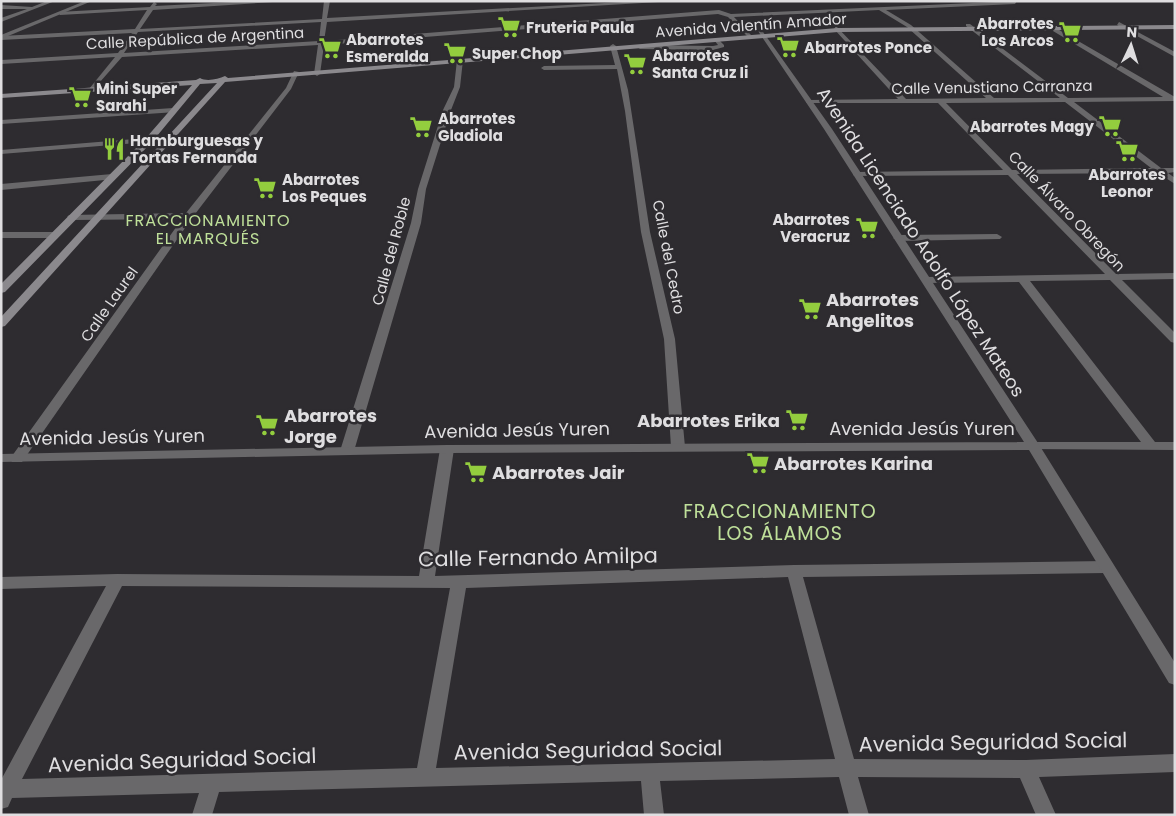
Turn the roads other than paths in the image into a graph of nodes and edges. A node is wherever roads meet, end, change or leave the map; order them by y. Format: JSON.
{"nodes":[{"id":1,"x":54,"y":1,"type":"edge"},
{"id":2,"x":90,"y":1,"type":"edge"},
{"id":3,"x":156,"y":1,"type":"edge"},
{"id":4,"x":286,"y":1,"type":"edge"},
{"id":5,"x":327,"y":1,"type":"edge"},
{"id":6,"x":496,"y":1,"type":"edge"},
{"id":7,"x":674,"y":1,"type":"edge"},
{"id":8,"x":868,"y":1,"type":"edge"},
{"id":9,"x":663,"y":2,"type":"edge"},
{"id":10,"x":1015,"y":2,"type":"edge"},
{"id":11,"x":1,"y":6,"type":"edge"},
{"id":12,"x":37,"y":7,"type":"junction"},
{"id":13,"x":150,"y":8,"type":"junction"},
{"id":14,"x":880,"y":8,"type":"junction"},
{"id":15,"x":500,"y":9,"type":"junction"},
{"id":16,"x":60,"y":13,"type":"junction"},
{"id":17,"x":677,"y":15,"type":"junction"},
{"id":18,"x":730,"y":16,"type":"junction"},
{"id":19,"x":325,"y":19,"type":"junction"},
{"id":20,"x":1,"y":20,"type":"edge"},
{"id":21,"x":1122,"y":25,"type":"junction"},
{"id":22,"x":1175,"y":25,"type":"edge"},
{"id":23,"x":970,"y":26,"type":"junction"},
{"id":24,"x":1048,"y":26,"type":"junction"},
{"id":25,"x":911,"y":27,"type":"junction"},
{"id":26,"x":837,"y":29,"type":"junction"},
{"id":27,"x":135,"y":30,"type":"junction"},
{"id":28,"x":762,"y":33,"type":"junction"},
{"id":29,"x":747,"y":34,"type":"junction"},
{"id":30,"x":1,"y":37,"type":"edge"},
{"id":31,"x":322,"y":43,"type":"junction"},
{"id":32,"x":613,"y":48,"type":"junction"},
{"id":33,"x":120,"y":55,"type":"junction"},
{"id":34,"x":1175,"y":55,"type":"edge"},
{"id":35,"x":460,"y":61,"type":"junction"},
{"id":36,"x":1,"y":62,"type":"edge"},
{"id":37,"x":620,"y":67,"type":"junction"},
{"id":38,"x":544,"y":68,"type":"dead end"},
{"id":39,"x":317,"y":72,"type":"junction"},
{"id":40,"x":296,"y":74,"type":"junction"},
{"id":41,"x":226,"y":78,"type":"junction"},
{"id":42,"x":200,"y":80,"type":"junction"},
{"id":43,"x":94,"y":87,"type":"junction"},
{"id":44,"x":1,"y":94,"type":"edge"},
{"id":45,"x":1173,"y":99,"type":"edge"},
{"id":46,"x":992,"y":100,"type":"junction"},
{"id":47,"x":1067,"y":100,"type":"junction"},
{"id":48,"x":904,"y":101,"type":"junction"},
{"id":49,"x":940,"y":101,"type":"junction"},
{"id":50,"x":808,"y":102,"type":"junction"},
{"id":51,"x":173,"y":110,"type":"junction"},
{"id":52,"x":1,"y":122,"type":"edge"},
{"id":53,"x":171,"y":138,"type":"junction"},
{"id":54,"x":149,"y":140,"type":"junction"},
{"id":55,"x":1,"y":152,"type":"edge"},
{"id":56,"x":1160,"y":170,"type":"junction"},
{"id":57,"x":1175,"y":170,"type":"edge"},
{"id":58,"x":1010,"y":172,"type":"junction"},
{"id":59,"x":857,"y":174,"type":"junction"},
{"id":60,"x":112,"y":178,"type":"junction"},
{"id":61,"x":1175,"y":182,"type":"edge"},
{"id":62,"x":1,"y":187,"type":"edge"},
{"id":63,"x":189,"y":216,"type":"junction"},
{"id":64,"x":98,"y":217,"type":"junction"},
{"id":65,"x":72,"y":218,"type":"junction"},
{"id":66,"x":1,"y":235,"type":"edge"},
{"id":67,"x":55,"y":235,"type":"junction"},
{"id":68,"x":997,"y":237,"type":"dead end"},
{"id":69,"x":898,"y":238,"type":"junction"},
{"id":70,"x":1175,"y":276,"type":"edge"},
{"id":71,"x":1112,"y":277,"type":"junction"},
{"id":72,"x":1022,"y":278,"type":"junction"},
{"id":73,"x":926,"y":280,"type":"junction"},
{"id":74,"x":1,"y":290,"type":"edge"},
{"id":75,"x":1,"y":324,"type":"edge"},
{"id":76,"x":1175,"y":340,"type":"edge"},
{"id":77,"x":678,"y":446,"type":"junction"},
{"id":78,"x":1033,"y":446,"type":"junction"},
{"id":79,"x":1151,"y":446,"type":"junction"},
{"id":80,"x":1175,"y":446,"type":"edge"},
{"id":81,"x":447,"y":449,"type":"junction"},
{"id":82,"x":347,"y":450,"type":"junction"},
{"id":83,"x":1,"y":458,"type":"edge"},
{"id":84,"x":17,"y":459,"type":"junction"},
{"id":85,"x":1106,"y":567,"type":"junction"},
{"id":86,"x":794,"y":571,"type":"junction"},
{"id":87,"x":117,"y":580,"type":"junction"},
{"id":88,"x":426,"y":581,"type":"junction"},
{"id":89,"x":459,"y":582,"type":"junction"},
{"id":90,"x":1,"y":583,"type":"edge"},
{"id":91,"x":1175,"y":678,"type":"edge"},
{"id":92,"x":1175,"y":762,"type":"edge"},
{"id":93,"x":847,"y":768,"type":"junction"},
{"id":94,"x":1026,"y":769,"type":"junction"},
{"id":95,"x":650,"y":772,"type":"junction"},
{"id":96,"x":425,"y":777,"type":"junction"},
{"id":97,"x":212,"y":782,"type":"junction"},
{"id":98,"x":3,"y":793,"type":"edge"},
{"id":99,"x":202,"y":815,"type":"edge"},
{"id":100,"x":654,"y":815,"type":"edge"},
{"id":101,"x":859,"y":815,"type":"edge"},
{"id":102,"x":1046,"y":815,"type":"edge"}],
"edges":[{"from":1,"to":12,"type":"street"},
{"from":2,"to":16,"type":"street"},
{"from":3,"to":13,"type":"street"},
{"from":4,"to":13,"type":"street"},
{"from":5,"to":19,"type":"street"},
{"from":6,"to":15,"type":"street"},
{"from":7,"to":9,"type":"street"},
{"from":8,"to":14,"type":"street"},
{"from":9,"to":15,"type":"street"},
{"from":9,"to":17,"type":"street"},
{"from":10,"to":14,"type":"street"},
{"from":11,"to":12,"type":"street"},
{"from":12,"to":20,"type":"street"},
{"from":13,"to":16,"type":"street"},
{"from":13,"to":27,"type":"street"},
{"from":14,"to":18,"type":"street"},
{"from":14,"to":25,"type":"street"},
{"from":15,"to":19,"type":"street"},
{"from":16,"to":30,"type":"street"},
{"from":17,"to":18,"type":"street","name":"Calle República de Argentina"},
{"from":17,"to":31,"type":"street","name":"Calle República de Argentina"},
{"from":18,"to":29,"type":"street"},
{"from":19,"to":27,"type":"street"},
{"from":19,"to":31,"type":"street"},
{"from":21,"to":22,"type":"main road","name":"Avenida Valentín Amador"},
{"from":21,"to":24,"type":"main road","name":"Avenida Valentín Amador"},
{"from":21,"to":34,"type":"street"},
{"from":23,"to":24,"type":"main road","name":"Avenida Valentín Amador"},
{"from":23,"to":25,"type":"main road","name":"Avenida Valentín Amador"},
{"from":23,"to":47,"type":"street"},
{"from":24,"to":45,"type":"street"},
{"from":25,"to":26,"type":"main road","name":"Avenida Valentín Amador"},
{"from":25,"to":46,"type":"street"},
{"from":26,"to":28,"type":"main road","name":"Avenida Valentín Amador"},
{"from":26,"to":48,"type":"street"},
{"from":27,"to":30,"type":"street"},
{"from":27,"to":33,"type":"street"},
{"from":28,"to":29,"type":"main road","name":"Avenida Valentín Amador"},
{"from":28,"to":50,"type":"street","name":"Avenida Licenciado Adolfo López Mateos"},
{"from":29,"to":32,"type":"main road","name":"Avenida Valentín Amador"},
{"from":29,"to":32,"type":"main road","name":"Avenida Valentín Amador"},
{"from":31,"to":33,"type":"street","name":"Calle República de Argentina"},
{"from":31,"to":39,"type":"street"},
{"from":32,"to":35,"type":"main road","name":"Avenida Valentín Amador"},
{"from":32,"to":37,"type":"street","name":"Calle del Cedro"},
{"from":33,"to":36,"type":"street","name":"Calle República de Argentina"},
{"from":33,"to":43,"type":"street"},
{"from":35,"to":39,"type":"main road","name":"Avenida Valentín Amador"},
{"from":35,"to":82,"type":"street","name":"Calle del Roble"},
{"from":37,"to":38,"type":"street"},
{"from":37,"to":77,"type":"street","name":"Calle del Cedro"},
{"from":39,"to":40,"type":"main road","name":"Avenida Valentín Amador"},
{"from":40,"to":41,"type":"main road","name":"Avenida Valentín Amador"},
{"from":40,"to":63,"type":"street","name":"Calle Laurel"},
{"from":41,"to":42,"type":"main road","name":"Avenida Valentín Amador"},
{"from":41,"to":53,"type":"main road"},
{"from":42,"to":43,"type":"main road","name":"Avenida Valentín Amador"},
{"from":42,"to":51,"type":"main road"},
{"from":43,"to":44,"type":"main road","name":"Avenida Valentín Amador"},
{"from":45,"to":47,"type":"street","name":"Calle Venustiano Carranza"},
{"from":46,"to":47,"type":"street","name":"Calle Venustiano Carranza"},
{"from":46,"to":49,"type":"street","name":"Calle Venustiano Carranza"},
{"from":47,"to":56,"type":"street"},
{"from":48,"to":49,"type":"street","name":"Calle Venustiano Carranza"},
{"from":48,"to":50,"type":"street","name":"Calle Venustiano Carranza"},
{"from":49,"to":58,"type":"street","name":"Calle Álvaro Obregón"},
{"from":50,"to":59,"type":"street","name":"Avenida Licenciado Adolfo López Mateos"},
{"from":51,"to":52,"type":"street"},
{"from":51,"to":54,"type":"main road"},
{"from":53,"to":54,"type":"street"},
{"from":53,"to":64,"type":"main road"},
{"from":54,"to":55,"type":"street"},
{"from":54,"to":60,"type":"main road"},
{"from":56,"to":57,"type":"street"},
{"from":56,"to":58,"type":"street"},
{"from":56,"to":61,"type":"street"},
{"from":58,"to":59,"type":"street"},
{"from":58,"to":71,"type":"street","name":"Calle Álvaro Obregón"},
{"from":59,"to":69,"type":"street","name":"Avenida Licenciado Adolfo López Mateos"},
{"from":60,"to":62,"type":"street"},
{"from":60,"to":65,"type":"main road"},
{"from":63,"to":64,"type":"street"},
{"from":63,"to":84,"type":"street","name":"Calle Laurel"},
{"from":64,"to":65,"type":"street"},
{"from":64,"to":75,"type":"main road"},
{"from":65,"to":67,"type":"main road"},
{"from":66,"to":67,"type":"street"},
{"from":67,"to":74,"type":"main road"},
{"from":68,"to":69,"type":"street"},
{"from":69,"to":73,"type":"street","name":"Avenida Licenciado Adolfo López Mateos"},
{"from":70,"to":71,"type":"street"},
{"from":71,"to":72,"type":"street"},
{"from":71,"to":76,"type":"street","name":"Calle Álvaro Obregón"},
{"from":72,"to":73,"type":"street"},
{"from":72,"to":79,"type":"street"},
{"from":73,"to":78,"type":"street","name":"Avenida Licenciado Adolfo López Mateos"},
{"from":77,"to":78,"type":"street","name":"Avenida Jesús Yuren"},
{"from":77,"to":81,"type":"street","name":"Avenida Jesús Yuren"},
{"from":78,"to":79,"type":"street","name":"Avenida Jesús Yuren"},
{"from":78,"to":85,"type":"street","name":"Avenida Licenciado Adolfo López Mateos"},
{"from":79,"to":80,"type":"street","name":"Avenida Jesús Yuren"},
{"from":81,"to":82,"type":"street","name":"Avenida Jesús Yuren"},
{"from":81,"to":88,"type":"street"},
{"from":82,"to":84,"type":"street","name":"Avenida Jesús Yuren"},
{"from":83,"to":84,"type":"street","name":"Avenida Jesús Yuren"},
{"from":85,"to":86,"type":"street","name":"Calle Fernando Amilpa"},
{"from":85,"to":91,"type":"street","name":"Avenida Licenciado Adolfo López Mateos"},
{"from":86,"to":89,"type":"street","name":"Calle Fernando Amilpa"},
{"from":86,"to":93,"type":"street"},
{"from":87,"to":88,"type":"street","name":"Calle Fernando Amilpa"},
{"from":87,"to":90,"type":"street","name":"Calle Fernando Amilpa"},
{"from":87,"to":98,"type":"street"},
{"from":88,"to":89,"type":"street","name":"Calle Fernando Amilpa"},
{"from":89,"to":96,"type":"street"},
{"from":92,"to":94,"type":"street","name":"Avenida Seguridad Social"},
{"from":93,"to":94,"type":"street","name":"Avenida Seguridad Social"},
{"from":93,"to":95,"type":"street","name":"Avenida Seguridad Social"},
{"from":93,"to":101,"type":"street"},
{"from":94,"to":102,"type":"street"},
{"from":95,"to":96,"type":"street","name":"Avenida Seguridad Social"},
{"from":95,"to":100,"type":"street"},
{"from":96,"to":97,"type":"street","name":"Avenida Seguridad Social"},
{"from":97,"to":98,"type":"street","name":"Avenida Seguridad Social"},
{"from":97,"to":99,"type":"street"}]}
